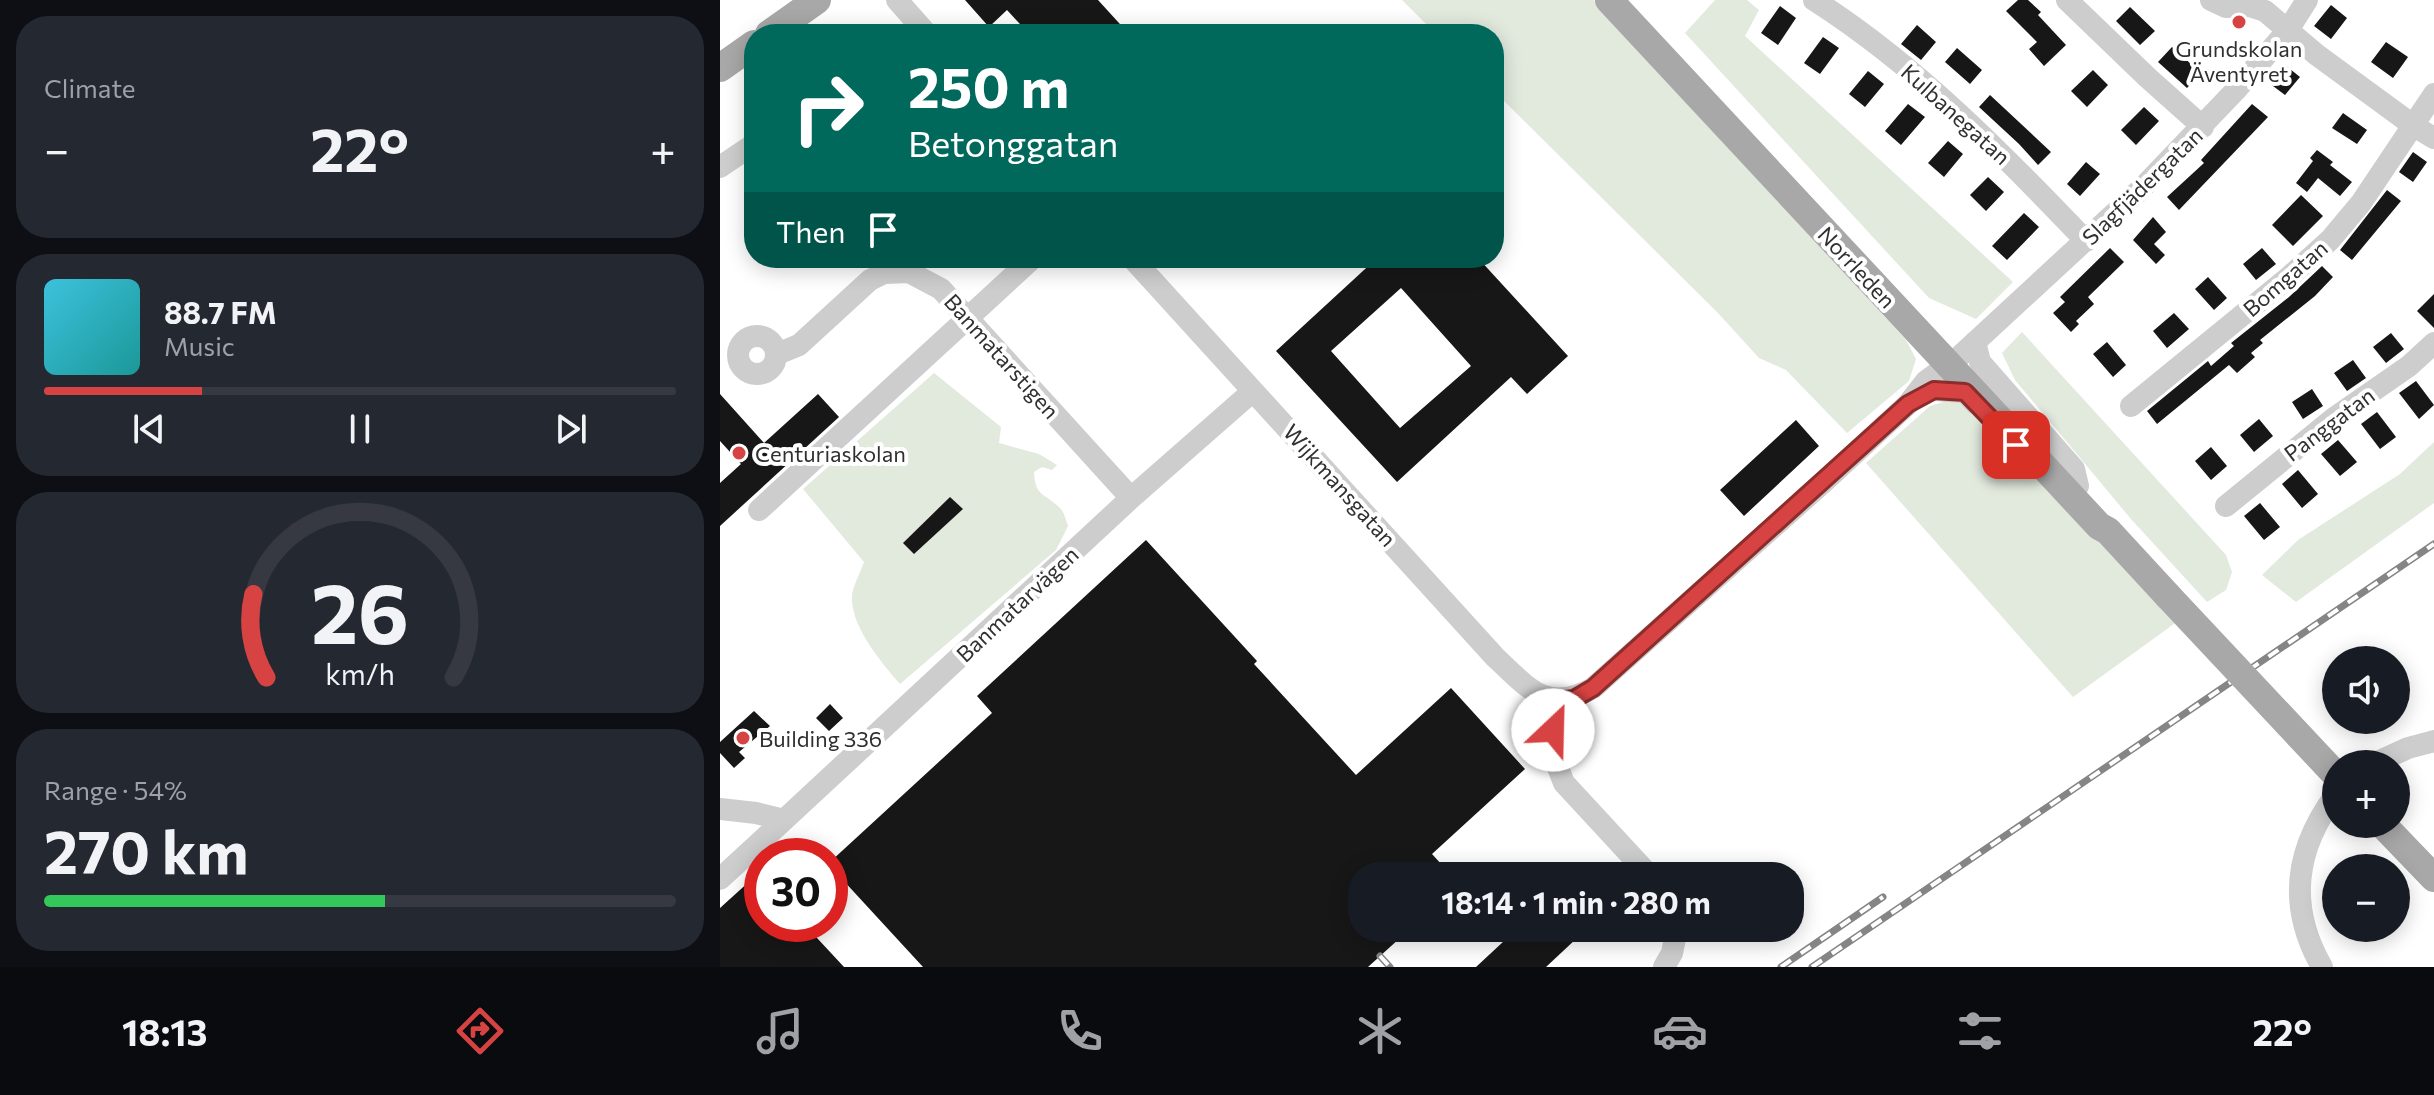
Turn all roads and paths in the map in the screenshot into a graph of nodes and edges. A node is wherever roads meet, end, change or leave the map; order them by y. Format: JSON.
{"nodes":[{"id":1,"x":817,"y":0,"type":"edge"},
{"id":2,"x":897,"y":0,"type":"edge"},
{"id":3,"x":1609,"y":0,"type":"edge"},
{"id":4,"x":1629,"y":0,"type":"edge"},
{"id":5,"x":1814,"y":0,"type":"edge"},
{"id":6,"x":2067,"y":0,"type":"edge"},
{"id":7,"x":2211,"y":0,"type":"edge"},
{"id":8,"x":2307,"y":0,"type":"edge"},
{"id":9,"x":783,"y":24,"type":"edge"},
{"id":10,"x":918,"y":24,"type":"edge"},
{"id":11,"x":2288,"y":30,"type":"junction"},
{"id":12,"x":744,"y":51,"type":"edge"},
{"id":13,"x":720,"y":68,"type":"edge"},
{"id":14,"x":2434,"y":94,"type":"edge"},
{"id":15,"x":2414,"y":126,"type":"junction"},
{"id":16,"x":2203,"y":127,"type":"junction"},
{"id":17,"x":2434,"y":138,"type":"edge"},
{"id":18,"x":744,"y":151,"type":"edge"},
{"id":19,"x":720,"y":167,"type":"edge"},
{"id":20,"x":2086,"y":241,"type":"junction"},
{"id":21,"x":1022,"y":268,"type":"edge"},
{"id":22,"x":1141,"y":268,"type":"edge"},
{"id":23,"x":968,"y":319,"type":"junction"},
{"id":24,"x":1926,"y":340,"type":"junction"},
{"id":25,"x":2434,"y":343,"type":"edge"},
{"id":26,"x":777,"y":354,"type":"dead end"},
{"id":27,"x":1959,"y":358,"type":"junction"},
{"id":28,"x":1930,"y":386,"type":"junction"},
{"id":29,"x":1253,"y":391,"type":"junction"},
{"id":30,"x":2131,"y":406,"type":"dead end"},
{"id":31,"x":2041,"y":463,"type":"junction"},
{"id":32,"x":1131,"y":498,"type":"junction"},
{"id":33,"x":2226,"y":506,"type":"dead end"},
{"id":34,"x":759,"y":510,"type":"dead end"},
{"id":35,"x":2108,"y":531,"type":"junction"},
{"id":36,"x":1556,"y":701,"type":"junction"},
{"id":37,"x":2434,"y":741,"type":"edge"},
{"id":38,"x":2404,"y":750,"type":"edge"},
{"id":39,"x":2322,"y":760,"type":"edge"},
{"id":40,"x":720,"y":809,"type":"edge"},
{"id":41,"x":2322,"y":816,"type":"edge"},
{"id":42,"x":782,"y":820,"type":"junction"},
{"id":43,"x":2395,"y":838,"type":"edge"},
{"id":44,"x":1637,"y":862,"type":"edge"},
{"id":45,"x":2434,"y":878,"type":"edge"},
{"id":46,"x":720,"y":879,"type":"edge"},
{"id":47,"x":1674,"y":942,"type":"edge"},
{"id":48,"x":1664,"y":967,"type":"edge"},
{"id":49,"x":2322,"y":967,"type":"edge"}],
"edges":[{"from":1,"to":9,"type":"main road"},
{"from":2,"to":10,"type":"street"},
{"from":3,"to":24,"type":"main road","name":"Norrleden"},
{"from":4,"to":27,"type":"main road","name":"Norrleden"},
{"from":5,"to":20,"type":"street","name":"Kulbanegatan"},
{"from":6,"to":16,"type":"street"},
{"from":7,"to":11,"type":"street"},
{"from":8,"to":11,"type":"street","name":"Slagfjädergatan"},
{"from":11,"to":15,"type":"street"},
{"from":11,"to":16,"type":"street","name":"Slagfjädergatan"},
{"from":12,"to":13,"type":"main road"},
{"from":14,"to":15,"type":"street"},
{"from":15,"to":17,"type":"street"},
{"from":15,"to":30,"type":"street","name":"Bomgatan"},
{"from":16,"to":20,"type":"street","name":"Slagfjädergatan"},
{"from":18,"to":19,"type":"street"},
{"from":20,"to":27,"type":"street","name":"Slagfjädergatan"},
{"from":21,"to":23,"type":"street"},
{"from":22,"to":29,"type":"street","name":"Wijkmansgatan"},
{"from":23,"to":26,"type":"street","name":"Banmatarstigen"},
{"from":23,"to":32,"type":"street","name":"Banmatarstigen"},
{"from":23,"to":34,"type":"street"},
{"from":24,"to":27,"type":"main road","name":"Norrleden"},
{"from":24,"to":28,"type":"street"},
{"from":25,"to":33,"type":"street","name":"Panggatan"},
{"from":27,"to":28,"type":"street","name":"Slagfjädergatan"},
{"from":27,"to":31,"type":"main road","name":"Norrleden"},
{"from":27,"to":35,"type":"main road","name":"Norrleden"},
{"from":28,"to":31,"type":"street"},
{"from":28,"to":36,"type":"street","name":"Slagfjädergatan"},
{"from":29,"to":32,"type":"street","name":"Banmatarvägen"},
{"from":29,"to":36,"type":"street","name":"Wijkmansgatan"},
{"from":31,"to":35,"type":"main road","name":"Norrleden"},
{"from":32,"to":42,"type":"street","name":"Banmatarvägen"},
{"from":35,"to":39,"type":"main road","name":"Norrleden","bridge":true},
{"from":36,"to":44,"type":"street"},
{"from":37,"to":38,"type":"street"},
{"from":40,"to":42,"type":"street"},
{"from":41,"to":49,"type":"street"},
{"from":42,"to":46,"type":"street","name":"Banmatarvägen"},
{"from":43,"to":45,"type":"main road"},
{"from":47,"to":48,"type":"street"}]}
